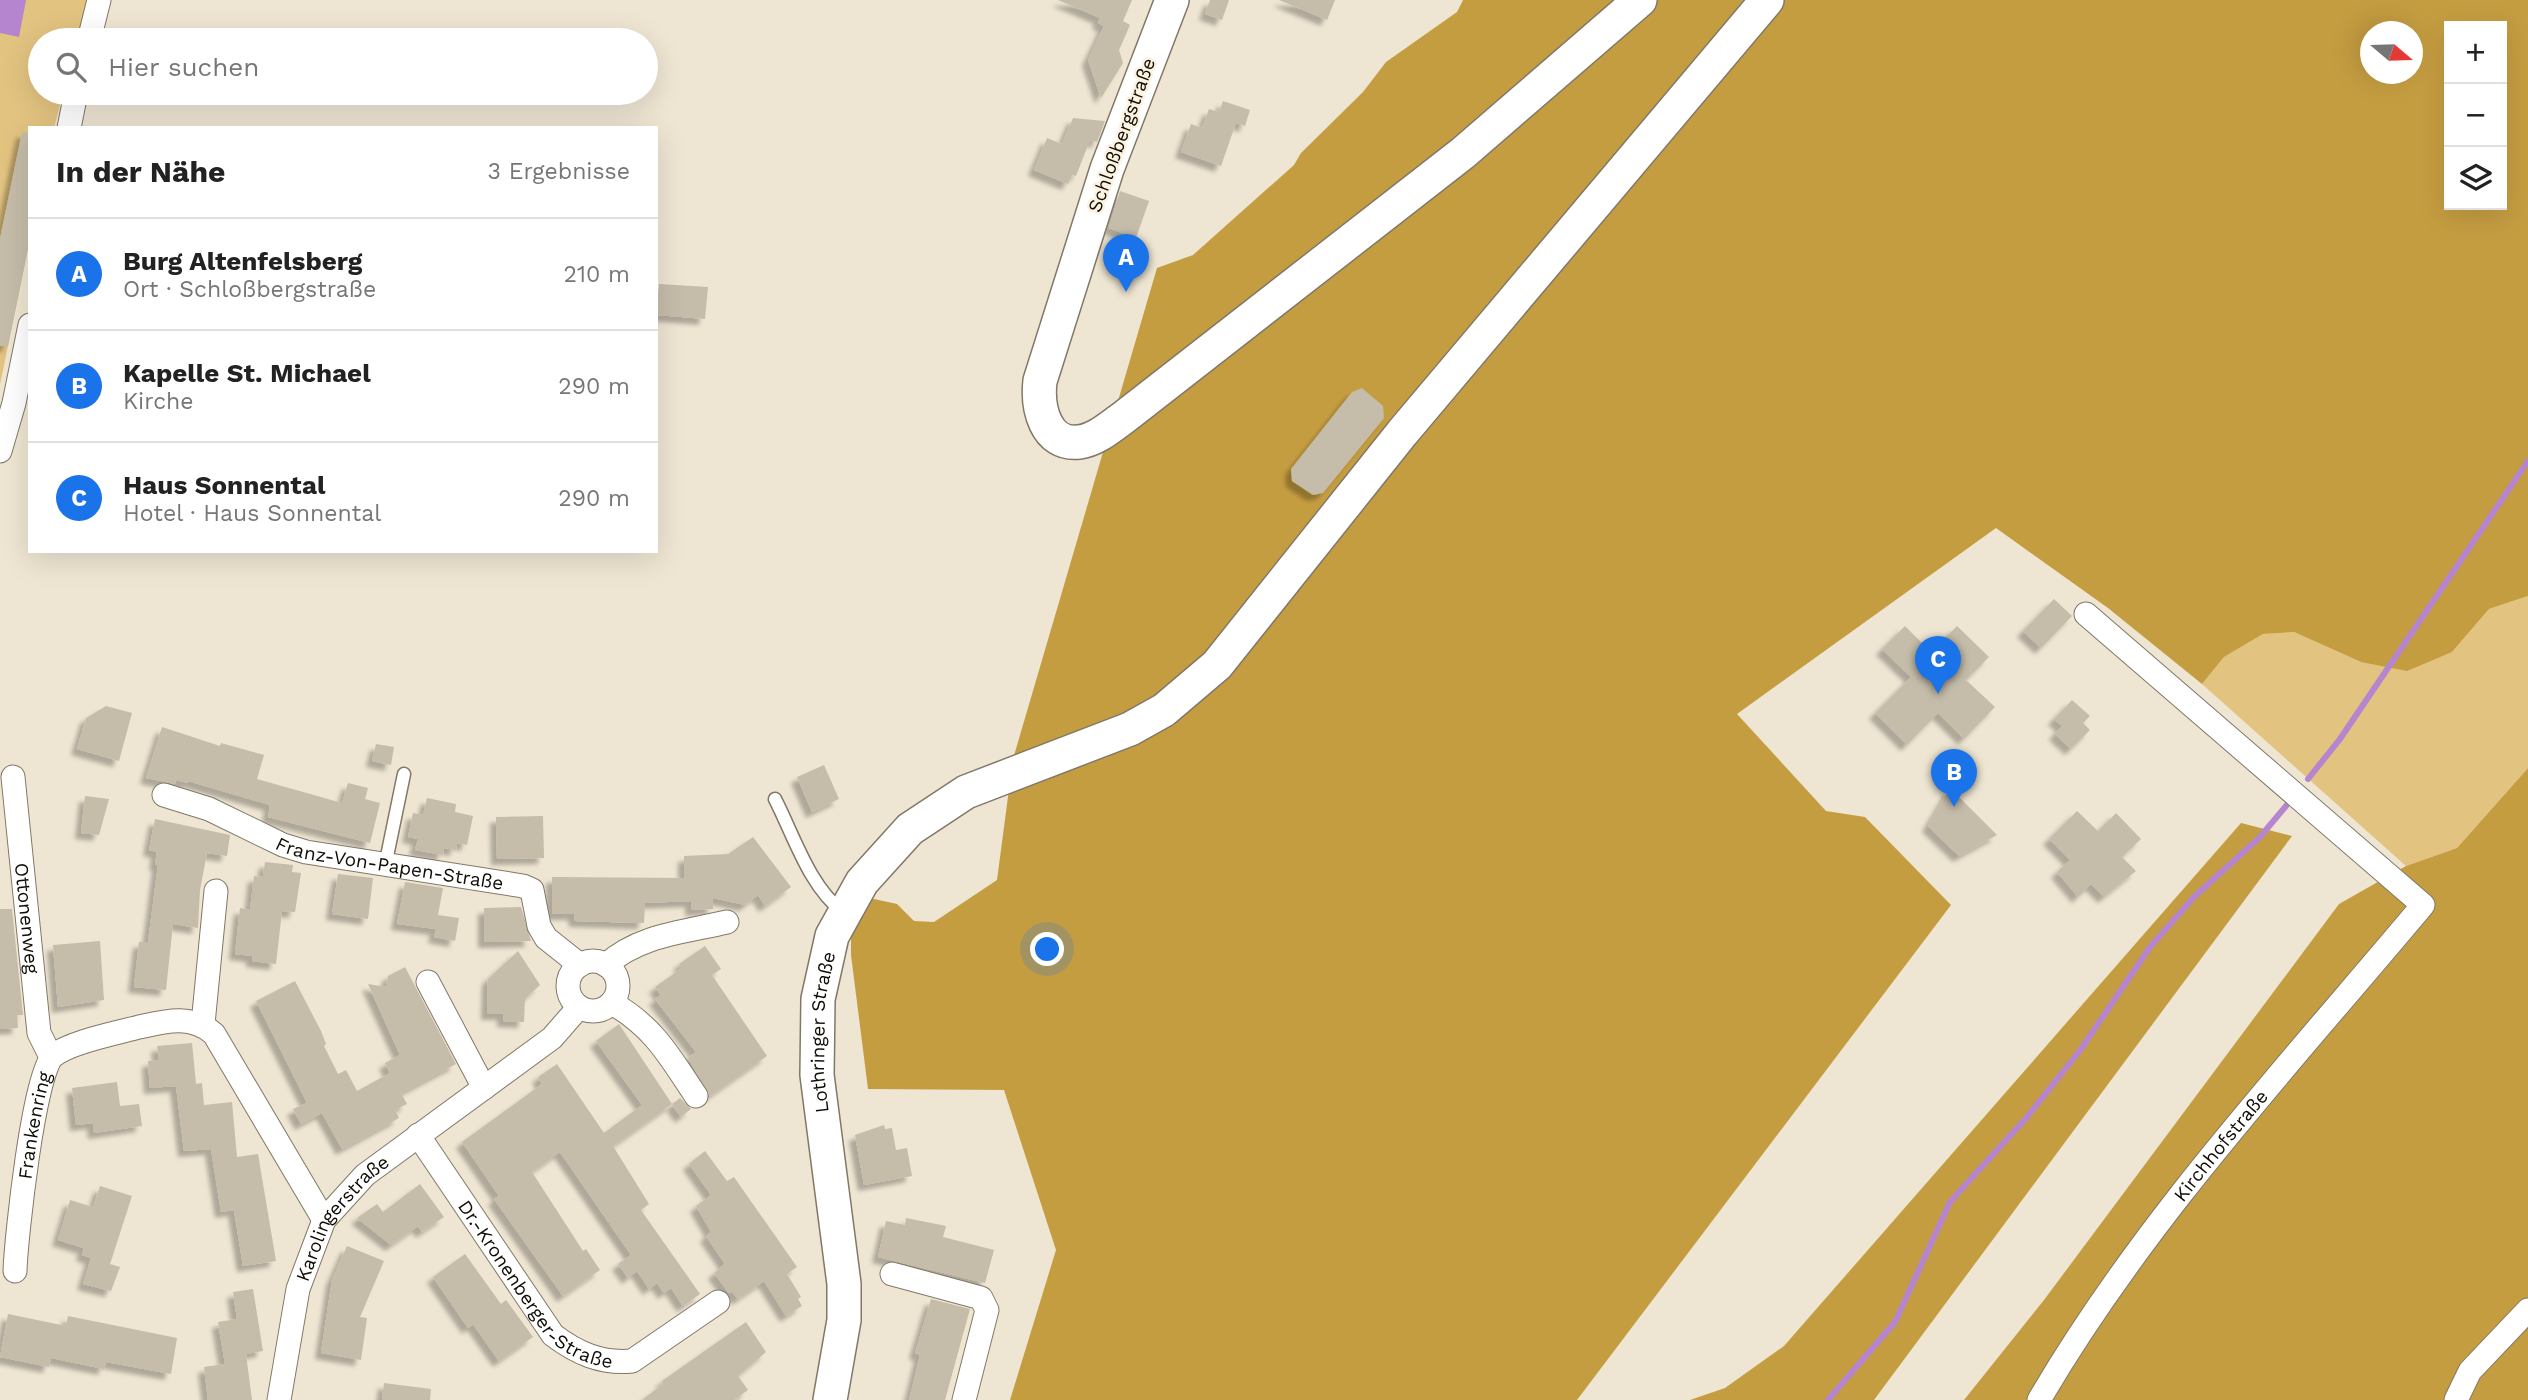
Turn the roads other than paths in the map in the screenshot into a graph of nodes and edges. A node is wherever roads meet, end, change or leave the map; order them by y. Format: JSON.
{"nodes":[{"id":1,"x":99,"y":0,"type":"edge"},
{"id":2,"x":1172,"y":0,"type":"edge"},
{"id":3,"x":1640,"y":0,"type":"edge"},
{"id":4,"x":1767,"y":0,"type":"edge"},
{"id":5,"x":92,"y":28,"type":"edge"},
{"id":6,"x":74,"y":105,"type":"edge"},
{"id":7,"x":69,"y":126,"type":"edge"},
{"id":8,"x":28,"y":335,"type":"edge"},
{"id":9,"x":0,"y":451,"type":"edge"},
{"id":10,"x":2086,"y":614,"type":"dead end"},
{"id":11,"x":404,"y":774,"type":"dead end"},
{"id":12,"x":13,"y":777,"type":"dead end"},
{"id":13,"x":164,"y":795,"type":"dead end"},
{"id":14,"x":775,"y":799,"type":"dead end"},
{"id":15,"x":385,"y":866,"type":"junction"},
{"id":16,"x":216,"y":891,"type":"dead end"},
{"id":17,"x":843,"y":912,"type":"junction"},
{"id":18,"x":727,"y":922,"type":"dead end"},
{"id":19,"x":580,"y":965,"type":"junction"},
{"id":20,"x":606,"y":965,"type":"junction"},
{"id":21,"x":428,"y":982,"type":"dead end"},
{"id":22,"x":612,"y":1003,"type":"junction"},
{"id":23,"x":579,"y":1007,"type":"junction"},
{"id":24,"x":203,"y":1024,"type":"junction"},
{"id":25,"x":51,"y":1057,"type":"junction"},
{"id":26,"x":484,"y":1088,"type":"junction"},
{"id":27,"x":696,"y":1096,"type":"dead end"},
{"id":28,"x":418,"y":1135,"type":"junction"},
{"id":29,"x":324,"y":1220,"type":"junction"},
{"id":30,"x":15,"y":1271,"type":"dead end"},
{"id":31,"x":892,"y":1274,"type":"dead end"},
{"id":32,"x":718,"y":1302,"type":"dead end"},
{"id":33,"x":2528,"y":1310,"type":"edge"},
{"id":34,"x":829,"y":1395,"type":"edge"},
{"id":35,"x":279,"y":1400,"type":"edge"},
{"id":36,"x":964,"y":1400,"type":"edge"},
{"id":37,"x":2039,"y":1400,"type":"edge"},
{"id":38,"x":2456,"y":1400,"type":"edge"}],
"edges":[{"from":1,"to":5,"type":"street"},
{"from":2,"to":3,"type":"street","name":"Schloßbergstraße"},
{"from":4,"to":17,"type":"street","name":"Lothringer Straße"},
{"from":6,"to":7,"type":"street"},
{"from":8,"to":9,"type":"street"},
{"from":10,"to":37,"type":"street","name":"Kirchhofstraße"},
{"from":11,"to":15,"type":"lane"},
{"from":12,"to":25,"type":"street","name":"Ottonenweg"},
{"from":13,"to":15,"type":"street","name":"Franz-Von-Papen-Straße"},
{"from":14,"to":17,"type":"lane"},
{"from":15,"to":19,"type":"street","name":"Franz-Von-Papen-Straße"},
{"from":16,"to":24,"type":"street"},
{"from":17,"to":34,"type":"street","name":"Lothringer Straße"},
{"from":18,"to":20,"type":"street"},
{"from":19,"to":20,"type":"street"},
{"from":19,"to":23,"type":"street"},
{"from":20,"to":22,"type":"street"},
{"from":21,"to":26,"type":"street"},
{"from":22,"to":23,"type":"street"},
{"from":22,"to":27,"type":"street"},
{"from":23,"to":26,"type":"street","name":"Karolingerstraße"},
{"from":24,"to":25,"type":"street","name":"Frankenring"},
{"from":24,"to":29,"type":"street"},
{"from":25,"to":30,"type":"street","name":"Frankenring"},
{"from":26,"to":28,"type":"street","name":"Karolingerstraße"},
{"from":28,"to":29,"type":"street","name":"Karolingerstraße"},
{"from":28,"to":32,"type":"street","name":"Dr.-Kronenberger-Straße"},
{"from":29,"to":35,"type":"street","name":"Karolingerstraße"},
{"from":31,"to":36,"type":"street"},
{"from":33,"to":38,"type":"street"}]}
